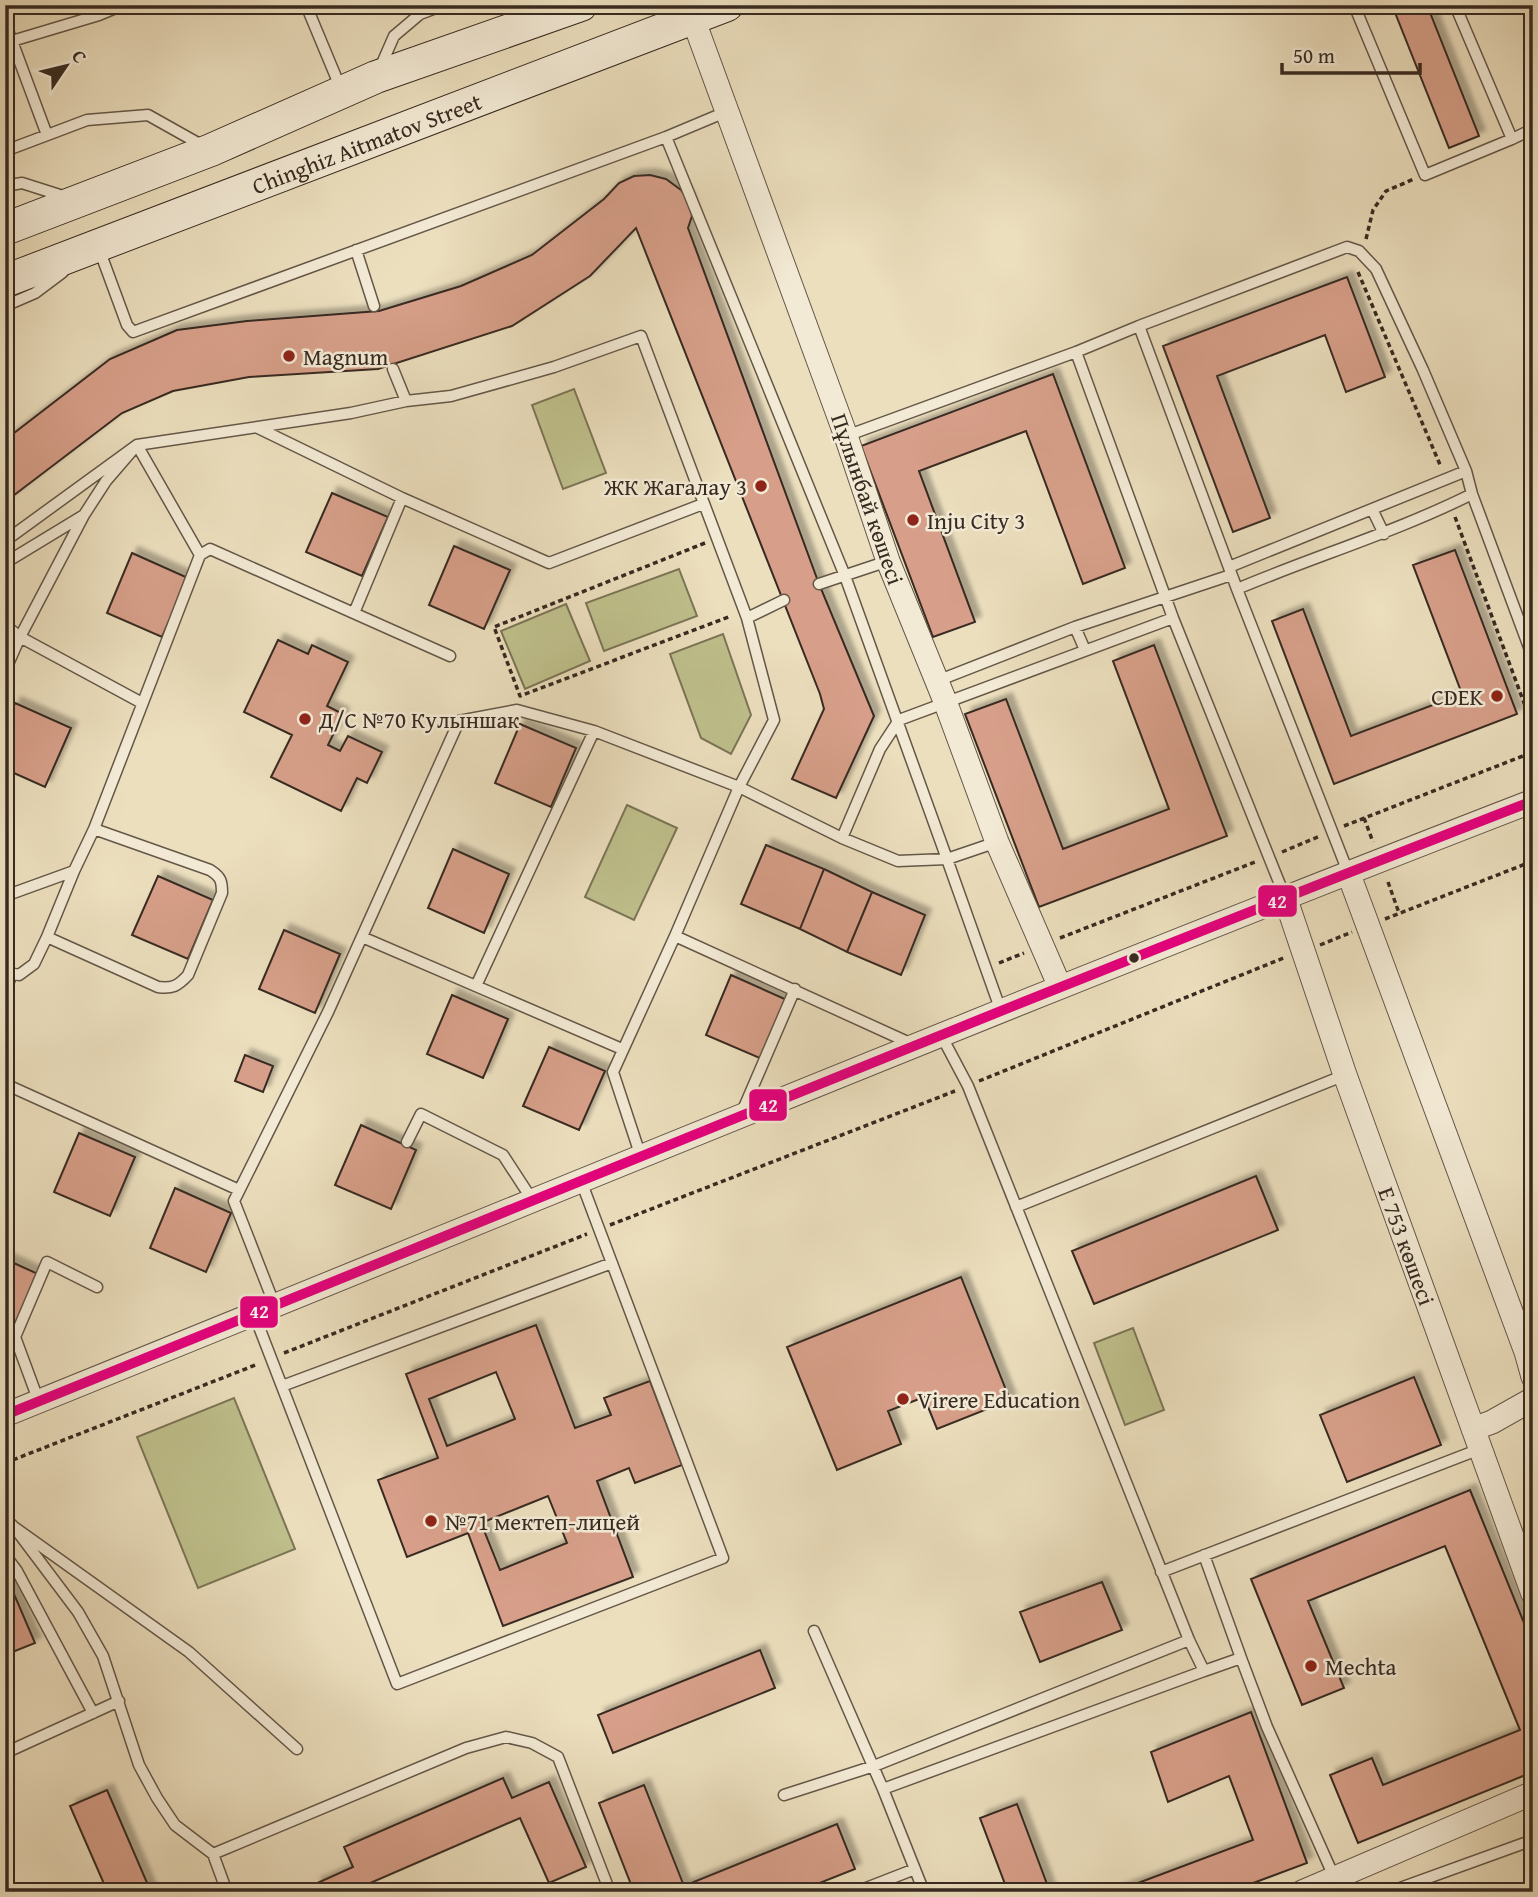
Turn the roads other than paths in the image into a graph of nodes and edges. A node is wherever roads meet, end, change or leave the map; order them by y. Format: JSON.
{"nodes":[{"id":1,"x":123,"y":5,"type":"edge"},
{"id":2,"x":306,"y":5,"type":"edge"},
{"id":3,"x":444,"y":5,"type":"edge"},
{"id":4,"x":581,"y":5,"type":"edge"},
{"id":5,"x":727,"y":5,"type":"edge"},
{"id":6,"x":1354,"y":5,"type":"edge"},
{"id":7,"x":1455,"y":5,"type":"edge"},
{"id":8,"x":690,"y":12,"type":"edge"},
{"id":9,"x":5,"y":23,"type":"edge"},
{"id":10,"x":9,"y":42,"type":"edge"},
{"id":11,"x":376,"y":77,"type":"junction"},
{"id":12,"x":342,"y":92,"type":"junction"},
{"id":13,"x":728,"y":111,"type":"junction"},
{"id":14,"x":1533,"y":129,"type":"edge"},
{"id":15,"x":47,"y":135,"type":"junction"},
{"id":16,"x":666,"y":137,"type":"junction"},
{"id":17,"x":1512,"y":139,"type":"junction"},
{"id":18,"x":211,"y":150,"type":"junction"},
{"id":19,"x":5,"y":151,"type":"edge"},
{"id":20,"x":5,"y":186,"type":"edge"},
{"id":21,"x":79,"y":201,"type":"junction"},
{"id":22,"x":5,"y":229,"type":"edge"},
{"id":23,"x":97,"y":245,"type":"junction"},
{"id":24,"x":356,"y":250,"type":"junction"},
{"id":25,"x":5,"y":281,"type":"edge"},
{"id":26,"x":5,"y":306,"type":"edge"},
{"id":27,"x":374,"y":306,"type":"dead end"},
{"id":28,"x":1139,"y":326,"type":"junction"},
{"id":29,"x":1076,"y":352,"type":"junction"},
{"id":30,"x":393,"y":369,"type":"dead end"},
{"id":31,"x":405,"y":401,"type":"junction"},
{"id":32,"x":258,"y":428,"type":"junction"},
{"id":33,"x":846,"y":436,"type":"junction"},
{"id":34,"x":137,"y":445,"type":"junction"},
{"id":35,"x":1466,"y":471,"type":"junction"},
{"id":36,"x":1472,"y":494,"type":"junction"},
{"id":37,"x":402,"y":498,"type":"junction"},
{"id":38,"x":703,"y":504,"type":"junction"},
{"id":39,"x":1373,"y":509,"type":"junction"},
{"id":40,"x":83,"y":515,"type":"junction"},
{"id":41,"x":1384,"y":534,"type":"junction"},
{"id":42,"x":5,"y":541,"type":"edge"},
{"id":43,"x":200,"y":555,"type":"junction"},
{"id":44,"x":888,"y":561,"type":"junction"},
{"id":45,"x":5,"y":563,"type":"edge"},
{"id":46,"x":1230,"y":571,"type":"junction"},
{"id":47,"x":845,"y":576,"type":"junction"},
{"id":48,"x":819,"y":584,"type":"dead end"},
{"id":49,"x":1237,"y":589,"type":"junction"},
{"id":50,"x":1165,"y":597,"type":"junction"},
{"id":51,"x":784,"y":600,"type":"dead end"},
{"id":52,"x":354,"y":613,"type":"junction"},
{"id":53,"x":745,"y":615,"type":"junction"},
{"id":54,"x":1172,"y":618,"type":"junction"},
{"id":55,"x":5,"y":625,"type":"edge"},
{"id":56,"x":1075,"y":627,"type":"junction"},
{"id":57,"x":20,"y":637,"type":"junction"},
{"id":58,"x":1085,"y":650,"type":"junction"},
{"id":59,"x":450,"y":656,"type":"dead end"},
{"id":60,"x":1533,"y":658,"type":"edge"},
{"id":61,"x":5,"y":671,"type":"edge"},
{"id":62,"x":941,"y":691,"type":"junction"},
{"id":63,"x":142,"y":703,"type":"junction"},
{"id":64,"x":899,"y":720,"type":"junction"},
{"id":65,"x":594,"y":731,"type":"junction"},
{"id":66,"x":739,"y":787,"type":"junction"},
{"id":67,"x":1533,"y":801,"type":"edge"},
{"id":68,"x":94,"y":829,"type":"junction"},
{"id":69,"x":842,"y":838,"type":"junction"},
{"id":70,"x":997,"y":842,"type":"junction"},
{"id":71,"x":947,"y":859,"type":"junction"},
{"id":72,"x":74,"y":871,"type":"junction"},
{"id":73,"x":1348,"y":872,"type":"junction"},
{"id":74,"x":5,"y":896,"type":"edge"},
{"id":75,"x":1284,"y":897,"type":"junction"},
{"id":76,"x":675,"y":936,"type":"junction"},
{"id":77,"x":47,"y":937,"type":"junction"},
{"id":78,"x":362,"y":937,"type":"junction"},
{"id":79,"x":9,"y":973,"type":"edge"},
{"id":80,"x":476,"y":986,"type":"junction"},
{"id":81,"x":1060,"y":987,"type":"junction"},
{"id":82,"x":795,"y":989,"type":"junction"},
{"id":83,"x":5,"y":991,"type":"edge"},
{"id":84,"x":1001,"y":1011,"type":"junction"},
{"id":85,"x":941,"y":1035,"type":"junction"},
{"id":86,"x":915,"y":1046,"type":"junction"},
{"id":87,"x":622,"y":1049,"type":"junction"},
{"id":88,"x":1345,"y":1075,"type":"junction"},
{"id":89,"x":5,"y":1084,"type":"edge"},
{"id":90,"x":739,"y":1117,"type":"junction"},
{"id":91,"x":407,"y":1142,"type":"dead end"},
{"id":92,"x":641,"y":1157,"type":"junction"},
{"id":93,"x":581,"y":1181,"type":"junction"},
{"id":94,"x":239,"y":1189,"type":"junction"},
{"id":95,"x":533,"y":1201,"type":"junction"},
{"id":96,"x":1016,"y":1207,"type":"junction"},
{"id":97,"x":612,"y":1263,"type":"junction"},
{"id":98,"x":97,"y":1287,"type":"dead end"},
{"id":99,"x":264,"y":1310,"type":"junction"},
{"id":100,"x":1533,"y":1377,"type":"edge"},
{"id":101,"x":282,"y":1386,"type":"junction"},
{"id":102,"x":1533,"y":1399,"type":"edge"},
{"id":103,"x":38,"y":1402,"type":"junction"},
{"id":104,"x":5,"y":1415,"type":"edge"},
{"id":105,"x":1477,"y":1439,"type":"junction"},
{"id":106,"x":5,"y":1518,"type":"edge"},
{"id":107,"x":14,"y":1527,"type":"junction"},
{"id":108,"x":5,"y":1555,"type":"edge"},
{"id":109,"x":1204,"y":1555,"type":"junction"},
{"id":110,"x":1161,"y":1572,"type":"junction"},
{"id":111,"x":1533,"y":1594,"type":"edge"},
{"id":112,"x":814,"y":1631,"type":"dead end"},
{"id":113,"x":1189,"y":1640,"type":"junction"},
{"id":114,"x":1241,"y":1658,"type":"junction"},
{"id":115,"x":1204,"y":1671,"type":"junction"},
{"id":116,"x":120,"y":1701,"type":"junction"},
{"id":117,"x":93,"y":1713,"type":"junction"},
{"id":118,"x":297,"y":1749,"type":"dead end"},
{"id":119,"x":5,"y":1753,"type":"edge"},
{"id":120,"x":874,"y":1766,"type":"junction"},
{"id":121,"x":883,"y":1789,"type":"junction"},
{"id":122,"x":1533,"y":1793,"type":"edge"},
{"id":123,"x":784,"y":1795,"type":"dead end"},
{"id":124,"x":1533,"y":1840,"type":"edge"},
{"id":125,"x":213,"y":1854,"type":"junction"},
{"id":126,"x":915,"y":1869,"type":"junction"},
{"id":127,"x":1335,"y":1879,"type":"junction"},
{"id":128,"x":609,"y":1889,"type":"edge"},
{"id":129,"x":227,"y":1892,"type":"edge"},
{"id":130,"x":593,"y":1892,"type":"edge"},
{"id":131,"x":856,"y":1892,"type":"edge"},
{"id":132,"x":925,"y":1892,"type":"edge"},
{"id":133,"x":1302,"y":1892,"type":"edge"},
{"id":134,"x":1389,"y":1892,"type":"edge"}],
"edges":[{"from":1,"to":10,"type":"lane"},
{"from":2,"to":12,"type":"lane"},
{"from":3,"to":11,"type":"lane"},
{"from":4,"to":11,"type":"main road"},
{"from":5,"to":8,"type":"main road","name":"Chinghiz Aitmatov Street"},
{"from":6,"to":17,"type":"lane"},
{"from":7,"to":17,"type":"lane"},
{"from":8,"to":13,"type":"street","name":"Пұлынбай көшесі"},
{"from":8,"to":23,"type":"main road","name":"Chinghiz Aitmatov Street"},
{"from":9,"to":10,"type":"lane"},
{"from":10,"to":15,"type":"lane"},
{"from":11,"to":12,"type":"main road"},
{"from":12,"to":18,"type":"main road"},
{"from":13,"to":16,"type":"lane"},
{"from":13,"to":33,"type":"street","name":"Пұлынбай көшесі"},
{"from":14,"to":17,"type":"lane"},
{"from":15,"to":18,"type":"lane"},
{"from":15,"to":19,"type":"lane"},
{"from":16,"to":24,"type":"lane"},
{"from":16,"to":47,"type":"lane"},
{"from":18,"to":21,"type":"main road"},
{"from":20,"to":21,"type":"lane"},
{"from":21,"to":22,"type":"main road"},
{"from":23,"to":24,"type":"lane"},
{"from":23,"to":25,"type":"main road","name":"Chinghiz Aitmatov Street"},
{"from":23,"to":26,"type":"lane"},
{"from":24,"to":27,"type":"lane"},
{"from":28,"to":29,"type":"lane"},
{"from":28,"to":35,"type":"lane"},
{"from":28,"to":46,"type":"lane"},
{"from":29,"to":33,"type":"lane"},
{"from":29,"to":50,"type":"lane"},
{"from":30,"to":31,"type":"lane"},
{"from":31,"to":32,"type":"lane"},
{"from":31,"to":38,"type":"lane"},
{"from":32,"to":34,"type":"lane"},
{"from":32,"to":37,"type":"lane"},
{"from":33,"to":44,"type":"street","name":"Пұлынбай көшесі"},
{"from":34,"to":40,"type":"lane"},
{"from":34,"to":42,"type":"lane"},
{"from":34,"to":43,"type":"lane"},
{"from":35,"to":36,"type":"lane"},
{"from":35,"to":39,"type":"lane"},
{"from":36,"to":41,"type":"lane"},
{"from":36,"to":60,"type":"lane"},
{"from":37,"to":38,"type":"lane"},
{"from":37,"to":52,"type":"lane"},
{"from":38,"to":53,"type":"lane"},
{"from":39,"to":41,"type":"lane"},
{"from":39,"to":46,"type":"lane"},
{"from":40,"to":45,"type":"lane"},
{"from":40,"to":57,"type":"lane"},
{"from":41,"to":49,"type":"lane"},
{"from":43,"to":52,"type":"lane"},
{"from":43,"to":63,"type":"lane"},
{"from":44,"to":47,"type":"lane"},
{"from":44,"to":62,"type":"street","name":"Пұлынбай көшесі"},
{"from":46,"to":49,"type":"lane"},
{"from":46,"to":50,"type":"lane"},
{"from":47,"to":48,"type":"lane"},
{"from":47,"to":64,"type":"lane"},
{"from":49,"to":73,"type":"lane"},
{"from":50,"to":54,"type":"lane"},
{"from":50,"to":56,"type":"lane"},
{"from":51,"to":53,"type":"lane"},
{"from":52,"to":59,"type":"lane"},
{"from":53,"to":66,"type":"lane"},
{"from":54,"to":58,"type":"lane"},
{"from":54,"to":75,"type":"lane"},
{"from":55,"to":57,"type":"lane"},
{"from":56,"to":58,"type":"lane"},
{"from":56,"to":62,"type":"lane"},
{"from":57,"to":61,"type":"lane"},
{"from":57,"to":63,"type":"lane"},
{"from":58,"to":62,"type":"lane"},
{"from":62,"to":64,"type":"lane"},
{"from":62,"to":70,"type":"street","name":"Пұлынбай көшесі"},
{"from":63,"to":68,"type":"lane"},
{"from":64,"to":69,"type":"lane"},
{"from":64,"to":71,"type":"lane"},
{"from":65,"to":66,"type":"lane"},
{"from":65,"to":78,"type":"lane"},
{"from":65,"to":80,"type":"lane"},
{"from":66,"to":69,"type":"lane"},
{"from":66,"to":76,"type":"lane"},
{"from":67,"to":73,"type":"street"},
{"from":68,"to":72,"type":"lane"},
{"from":68,"to":77,"type":"lane"},
{"from":69,"to":71,"type":"lane"},
{"from":70,"to":71,"type":"lane"},
{"from":70,"to":81,"type":"street","name":"Пұлынбай көшесі"},
{"from":71,"to":84,"type":"lane"},
{"from":72,"to":74,"type":"lane"},
{"from":72,"to":77,"type":"lane"},
{"from":73,"to":75,"type":"street"},
{"from":73,"to":100,"type":"street"},
{"from":75,"to":81,"type":"street"},
{"from":75,"to":88,"type":"street","name":"Е 753 көшесі"},
{"from":76,"to":82,"type":"lane"},
{"from":76,"to":87,"type":"lane"},
{"from":77,"to":79,"type":"lane"},
{"from":78,"to":80,"type":"lane"},
{"from":78,"to":94,"type":"lane"},
{"from":79,"to":83,"type":"lane"},
{"from":80,"to":87,"type":"lane"},
{"from":81,"to":84,"type":"street"},
{"from":82,"to":86,"type":"lane"},
{"from":82,"to":90,"type":"lane"},
{"from":84,"to":85,"type":"street"},
{"from":85,"to":86,"type":"street"},
{"from":85,"to":96,"type":"lane"},
{"from":86,"to":90,"type":"street"},
{"from":87,"to":92,"type":"lane"},
{"from":88,"to":96,"type":"lane"},
{"from":88,"to":105,"type":"street","name":"Е 753 көшесі"},
{"from":89,"to":94,"type":"lane"},
{"from":90,"to":92,"type":"street"},
{"from":91,"to":95,"type":"lane"},
{"from":92,"to":93,"type":"street"},
{"from":93,"to":95,"type":"street"},
{"from":93,"to":97,"type":"lane"},
{"from":94,"to":99,"type":"lane"},
{"from":95,"to":99,"type":"street"},
{"from":96,"to":110,"type":"lane"},
{"from":97,"to":101,"type":"lane"},
{"from":97,"to":101,"type":"lane"},
{"from":98,"to":103,"type":"lane"},
{"from":99,"to":101,"type":"lane"},
{"from":99,"to":103,"type":"street"},
{"from":102,"to":105,"type":"street"},
{"from":103,"to":104,"type":"street"},
{"from":105,"to":109,"type":"lane"},
{"from":105,"to":111,"type":"street","name":"Е 753 көшесі"},
{"from":106,"to":107,"type":"lane"},
{"from":107,"to":116,"type":"lane"},
{"from":107,"to":118,"type":"lane"},
{"from":108,"to":117,"type":"lane"},
{"from":109,"to":110,"type":"lane"},
{"from":109,"to":114,"type":"lane"},
{"from":110,"to":113,"type":"lane"},
{"from":112,"to":120,"type":"lane"},
{"from":113,"to":115,"type":"lane"},
{"from":113,"to":120,"type":"lane"},
{"from":114,"to":115,"type":"lane"},
{"from":114,"to":127,"type":"lane"},
{"from":115,"to":121,"type":"lane"},
{"from":116,"to":117,"type":"lane"},
{"from":116,"to":125,"type":"lane"},
{"from":117,"to":119,"type":"lane"},
{"from":120,"to":121,"type":"lane"},
{"from":120,"to":123,"type":"lane"},
{"from":121,"to":126,"type":"lane"},
{"from":122,"to":127,"type":"street"},
{"from":124,"to":134,"type":"lane"},
{"from":125,"to":128,"type":"lane"},
{"from":125,"to":129,"type":"lane"},
{"from":126,"to":131,"type":"lane"},
{"from":126,"to":132,"type":"lane"},
{"from":127,"to":133,"type":"street"},
{"from":128,"to":130,"type":"lane"}]}
